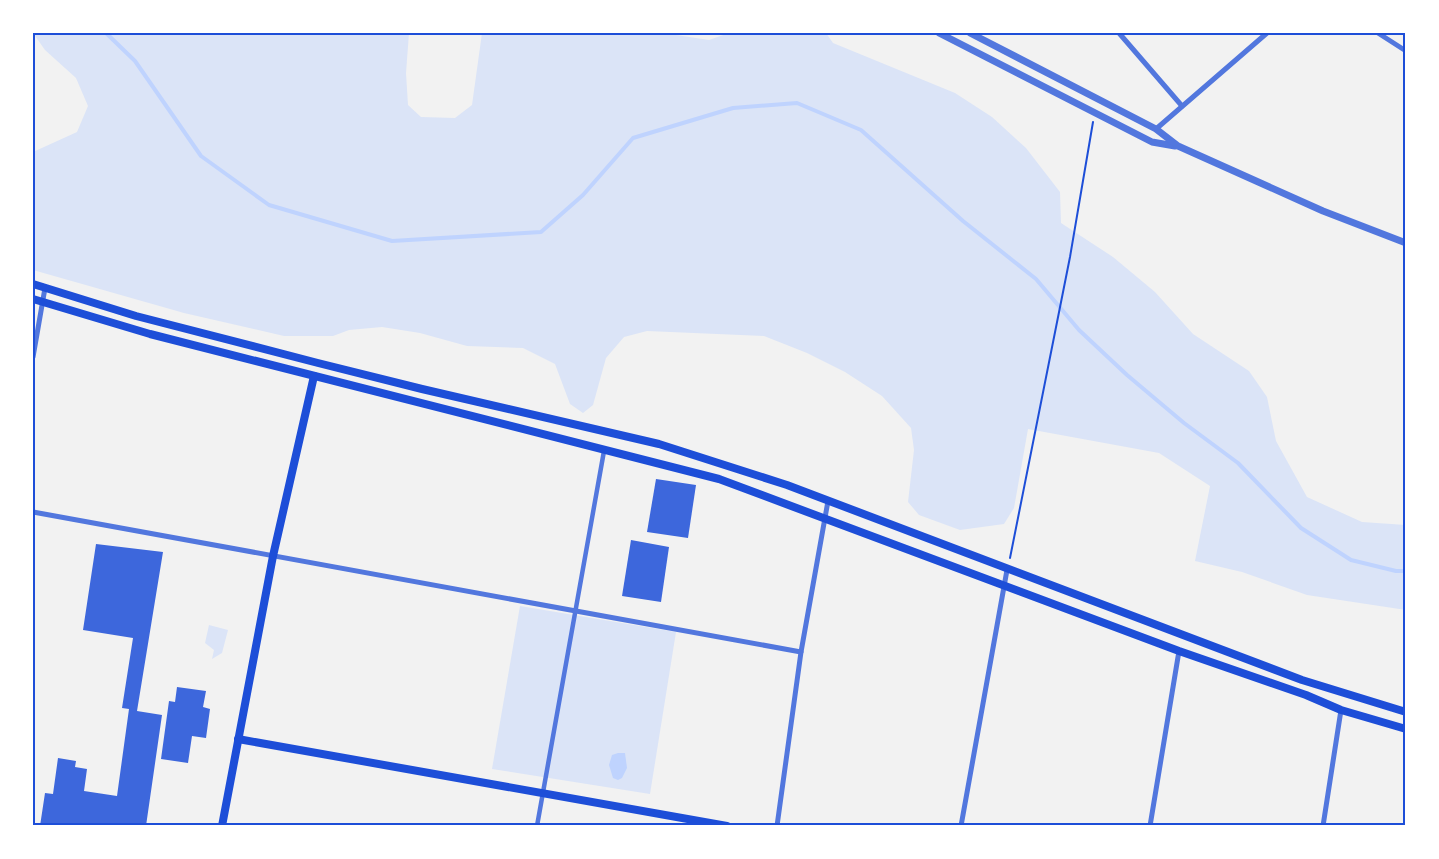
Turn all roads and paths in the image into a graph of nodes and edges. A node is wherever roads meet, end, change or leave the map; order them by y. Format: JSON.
{"nodes":[{"id":1,"x":939,"y":33,"type":"edge"},
{"id":2,"x":970,"y":33,"type":"edge"},
{"id":3,"x":1119,"y":33,"type":"edge"},
{"id":4,"x":1267,"y":33,"type":"edge"},
{"id":5,"x":1378,"y":33,"type":"edge"},
{"id":6,"x":1406,"y":51,"type":"edge"},
{"id":7,"x":1182,"y":106,"type":"junction"},
{"id":8,"x":1095,"y":113,"type":"junction"},
{"id":9,"x":1156,"y":129,"type":"junction"},
{"id":10,"x":1178,"y":146,"type":"junction"},
{"id":11,"x":1406,"y":243,"type":"edge"},
{"id":12,"x":33,"y":284,"type":"edge"},
{"id":13,"x":45,"y":288,"type":"junction"},
{"id":14,"x":37,"y":300,"type":"edge"},
{"id":15,"x":33,"y":357,"type":"edge"},
{"id":16,"x":314,"y":376,"type":"junction"},
{"id":17,"x":604,"y":451,"type":"junction"},
{"id":18,"x":828,"y":501,"type":"junction"},
{"id":19,"x":33,"y":512,"type":"edge"},
{"id":20,"x":825,"y":518,"type":"junction"},
{"id":21,"x":273,"y":556,"type":"junction"},
{"id":22,"x":1007,"y":570,"type":"junction"},
{"id":23,"x":1003,"y":586,"type":"junction"},
{"id":24,"x":575,"y":611,"type":"junction"},
{"id":25,"x":1139,"y":619,"type":"junction"},
{"id":26,"x":1133,"y":634,"type":"junction"},
{"id":27,"x":1179,"y":651,"type":"junction"},
{"id":28,"x":801,"y":652,"type":"junction"},
{"id":29,"x":1341,"y":710,"type":"junction"},
{"id":30,"x":1406,"y":712,"type":"edge"},
{"id":31,"x":1406,"y":729,"type":"edge"},
{"id":32,"x":238,"y":739,"type":"junction"},
{"id":33,"x":542,"y":794,"type":"junction"},
{"id":34,"x":222,"y":826,"type":"edge"},
{"id":35,"x":537,"y":826,"type":"edge"},
{"id":36,"x":727,"y":826,"type":"edge"},
{"id":37,"x":777,"y":826,"type":"edge"},
{"id":38,"x":961,"y":826,"type":"edge"},
{"id":39,"x":1150,"y":826,"type":"edge"},
{"id":40,"x":1323,"y":826,"type":"edge"}],
"edges":[{"from":1,"to":8,"type":"street"},
{"from":2,"to":9,"type":"street"},
{"from":3,"to":7,"type":"street"},
{"from":4,"to":7,"type":"street"},
{"from":5,"to":6,"type":"street"},
{"from":7,"to":9,"type":"street"},
{"from":8,"to":10,"type":"street"},
{"from":8,"to":22,"type":"path"},
{"from":9,"to":10,"type":"street"},
{"from":10,"to":11,"type":"street"},
{"from":12,"to":13,"type":"main road"},
{"from":13,"to":14,"type":"street"},
{"from":13,"to":18,"type":"main road"},
{"from":14,"to":15,"type":"street"},
{"from":14,"to":16,"type":"main road"},
{"from":16,"to":17,"type":"main road"},
{"from":16,"to":21,"type":"main road"},
{"from":17,"to":20,"type":"main road"},
{"from":17,"to":24,"type":"street"},
{"from":18,"to":20,"type":"street"},
{"from":18,"to":22,"type":"main road"},
{"from":19,"to":21,"type":"street"},
{"from":20,"to":23,"type":"main road"},
{"from":20,"to":28,"type":"street"},
{"from":21,"to":24,"type":"street"},
{"from":21,"to":32,"type":"main road"},
{"from":22,"to":23,"type":"street"},
{"from":22,"to":25,"type":"main road"},
{"from":23,"to":26,"type":"main road"},
{"from":23,"to":38,"type":"street"},
{"from":24,"to":28,"type":"street"},
{"from":24,"to":33,"type":"street"},
{"from":25,"to":26,"type":"main road"},
{"from":25,"to":30,"type":"main road"},
{"from":26,"to":27,"type":"main road"},
{"from":27,"to":29,"type":"main road"},
{"from":27,"to":39,"type":"street"},
{"from":28,"to":37,"type":"street"},
{"from":29,"to":31,"type":"main road"},
{"from":29,"to":40,"type":"street"},
{"from":32,"to":33,"type":"main road"},
{"from":32,"to":34,"type":"main road"},
{"from":33,"to":35,"type":"street"},
{"from":33,"to":36,"type":"main road"}]}
